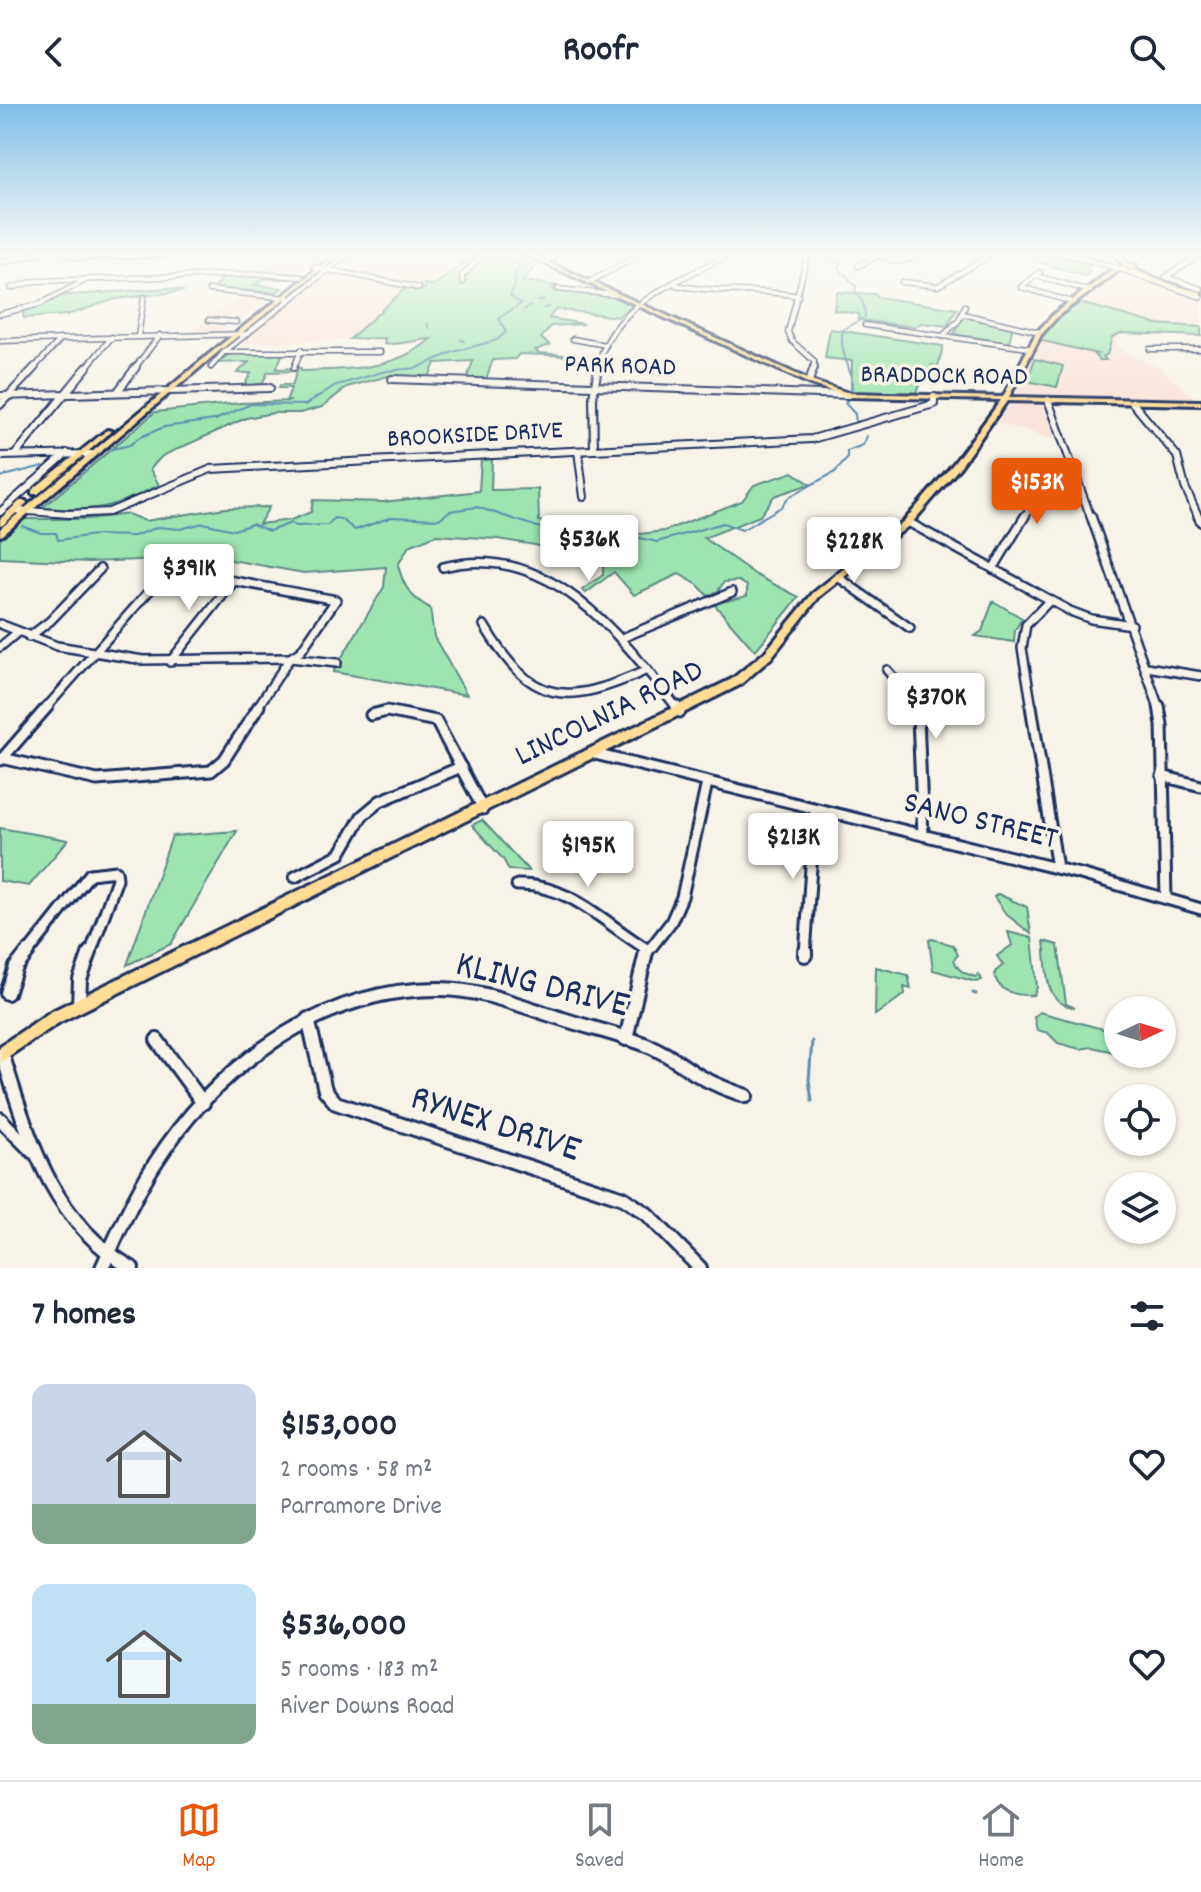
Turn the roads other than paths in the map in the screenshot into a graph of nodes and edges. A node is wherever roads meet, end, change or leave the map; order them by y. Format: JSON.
{"nodes":[{"id":1,"x":26,"y":307,"type":"edge"},
{"id":2,"x":142,"y":307,"type":"edge"},
{"id":3,"x":269,"y":307,"type":"edge"},
{"id":4,"x":271,"y":307,"type":"edge"},
{"id":5,"x":274,"y":307,"type":"edge"},
{"id":6,"x":635,"y":307,"type":"edge"},
{"id":7,"x":653,"y":307,"type":"edge"},
{"id":8,"x":795,"y":307,"type":"edge"},
{"id":9,"x":965,"y":307,"type":"edge"},
{"id":10,"x":1066,"y":307,"type":"edge"},
{"id":11,"x":0,"y":314,"type":"edge"},
{"id":12,"x":963,"y":314,"type":"junction"},
{"id":13,"x":209,"y":320,"type":"dead end"},
{"id":14,"x":236,"y":322,"type":"dead end"},
{"id":15,"x":865,"y":325,"type":"dead end"},
{"id":16,"x":1039,"y":332,"type":"junction"},
{"id":17,"x":230,"y":333,"type":"junction"},
{"id":18,"x":238,"y":334,"type":"junction"},
{"id":19,"x":247,"y":334,"type":"junction"},
{"id":20,"x":160,"y":335,"type":"junction"},
{"id":21,"x":138,"y":336,"type":"junction"},
{"id":22,"x":943,"y":336,"type":"junction"},
{"id":23,"x":112,"y":337,"type":"junction"},
{"id":24,"x":61,"y":339,"type":"junction"},
{"id":25,"x":573,"y":339,"type":"dead end"},
{"id":26,"x":0,"y":341,"type":"edge"},
{"id":27,"x":12,"y":341,"type":"junction"},
{"id":28,"x":284,"y":344,"type":"dead end"},
{"id":29,"x":606,"y":345,"type":"junction"},
{"id":30,"x":6,"y":346,"type":"dead end"},
{"id":31,"x":1028,"y":348,"type":"junction"},
{"id":32,"x":1150,"y":349,"type":"dead end"},
{"id":33,"x":1201,"y":349,"type":"edge"},
{"id":34,"x":301,"y":350,"type":"junction"},
{"id":35,"x":281,"y":351,"type":"junction"},
{"id":36,"x":220,"y":352,"type":"junction"},
{"id":37,"x":380,"y":352,"type":"dead end"},
{"id":38,"x":211,"y":367,"type":"dead end"},
{"id":39,"x":294,"y":368,"type":"dead end"},
{"id":40,"x":392,"y":379,"type":"dead end"},
{"id":41,"x":809,"y":381,"type":"junction"},
{"id":42,"x":595,"y":386,"type":"junction"},
{"id":43,"x":270,"y":388,"type":"dead end"},
{"id":44,"x":118,"y":391,"type":"junction"},
{"id":45,"x":160,"y":391,"type":"junction"},
{"id":46,"x":170,"y":391,"type":"junction"},
{"id":47,"x":64,"y":394,"type":"junction"},
{"id":48,"x":848,"y":395,"type":"junction"},
{"id":49,"x":0,"y":396,"type":"edge"},
{"id":50,"x":9,"y":396,"type":"junction"},
{"id":51,"x":934,"y":397,"type":"junction"},
{"id":52,"x":974,"y":398,"type":"junction"},
{"id":53,"x":1005,"y":399,"type":"junction"},
{"id":54,"x":1048,"y":400,"type":"junction"},
{"id":55,"x":1132,"y":402,"type":"junction"},
{"id":56,"x":1201,"y":403,"type":"edge"},
{"id":57,"x":0,"y":405,"type":"edge"},
{"id":58,"x":997,"y":410,"type":"junction"},
{"id":59,"x":594,"y":450,"type":"junction"},
{"id":60,"x":578,"y":451,"type":"junction"},
{"id":61,"x":88,"y":452,"type":"junction"},
{"id":62,"x":67,"y":453,"type":"junction"},
{"id":63,"x":15,"y":455,"type":"junction"},
{"id":64,"x":0,"y":456,"type":"edge"},
{"id":65,"x":1073,"y":467,"type":"junction"},
{"id":66,"x":584,"y":497,"type":"dead end"},
{"id":67,"x":19,"y":511,"type":"junction"},
{"id":68,"x":0,"y":512,"type":"edge"},
{"id":69,"x":908,"y":522,"type":"junction"},
{"id":70,"x":1201,"y":522,"type":"edge"},
{"id":71,"x":0,"y":523,"type":"edge"},
{"id":72,"x":0,"y":533,"type":"edge"},
{"id":73,"x":180,"y":556,"type":"dead end"},
{"id":74,"x":443,"y":567,"type":"dead end"},
{"id":75,"x":100,"y":569,"type":"dead end"},
{"id":76,"x":993,"y":569,"type":"junction"},
{"id":77,"x":163,"y":573,"type":"junction"},
{"id":78,"x":838,"y":577,"type":"junction"},
{"id":79,"x":234,"y":581,"type":"junction"},
{"id":80,"x":732,"y":592,"type":"dead end"},
{"id":81,"x":1050,"y":600,"type":"junction"},
{"id":82,"x":0,"y":624,"type":"edge"},
{"id":83,"x":484,"y":625,"type":"dead end"},
{"id":84,"x":1132,"y":625,"type":"junction"},
{"id":85,"x":910,"y":628,"type":"dead end"},
{"id":86,"x":18,"y":632,"type":"junction"},
{"id":87,"x":29,"y":637,"type":"junction"},
{"id":88,"x":622,"y":638,"type":"junction"},
{"id":89,"x":0,"y":647,"type":"edge"},
{"id":90,"x":94,"y":652,"type":"junction"},
{"id":91,"x":290,"y":658,"type":"junction"},
{"id":92,"x":170,"y":662,"type":"junction"},
{"id":93,"x":337,"y":663,"type":"dead end"},
{"id":94,"x":1147,"y":667,"type":"junction"},
{"id":95,"x":647,"y":670,"type":"junction"},
{"id":96,"x":887,"y":670,"type":"dead end"},
{"id":97,"x":1201,"y":676,"type":"edge"},
{"id":98,"x":680,"y":712,"type":"junction"},
{"id":99,"x":371,"y":715,"type":"dead end"},
{"id":100,"x":595,"y":754,"type":"junction"},
{"id":101,"x":1,"y":759,"type":"edge"},
{"id":102,"x":461,"y":767,"type":"junction"},
{"id":103,"x":1162,"y":776,"type":"junction"},
{"id":104,"x":707,"y":783,"type":"junction"},
{"id":105,"x":1201,"y":786,"type":"edge"},
{"id":106,"x":483,"y":809,"type":"junction"},
{"id":107,"x":815,"y":809,"type":"junction"},
{"id":108,"x":923,"y":835,"type":"junction"},
{"id":109,"x":1057,"y":868,"type":"junction"},
{"id":110,"x":295,"y":877,"type":"dead end"},
{"id":111,"x":517,"y":885,"type":"dead end"},
{"id":112,"x":1166,"y":898,"type":"junction"},
{"id":113,"x":1201,"y":909,"type":"edge"},
{"id":114,"x":647,"y":949,"type":"junction"},
{"id":115,"x":805,"y":955,"type":"dead end"},
{"id":116,"x":7,"y":993,"type":"dead end"},
{"id":117,"x":79,"y":1005,"type":"junction"},
{"id":118,"x":308,"y":1019,"type":"junction"},
{"id":119,"x":626,"y":1039,"type":"junction"},
{"id":120,"x":157,"y":1040,"type":"dead end"},
{"id":121,"x":1,"y":1054,"type":"edge"},
{"id":122,"x":746,"y":1096,"type":"dead end"},
{"id":123,"x":203,"y":1103,"type":"junction"},
{"id":124,"x":0,"y":1119,"type":"edge"},
{"id":125,"x":39,"y":1159,"type":"junction"},
{"id":126,"x":105,"y":1262,"type":"edge"},
{"id":127,"x":132,"y":1268,"type":"edge"},
{"id":128,"x":700,"y":1268,"type":"edge"}],
"edges":[{"from":1,"to":11,"type":"street"},
{"from":2,"to":21,"type":"street"},
{"from":3,"to":17,"type":"main road"},
{"from":4,"to":18,"type":"main road"},
{"from":5,"to":19,"type":"street"},
{"from":6,"to":29,"type":"street"},
{"from":7,"to":41,"type":"main road","name":"BRADDOCK ROAD"},
{"from":8,"to":41,"type":"street"},
{"from":9,"to":12,"type":"street"},
{"from":10,"to":16,"type":"main road","name":"LINCOLNIA ROAD"},
{"from":12,"to":16,"type":"street"},
{"from":12,"to":22,"type":"street"},
{"from":13,"to":14,"type":"street"},
{"from":15,"to":22,"type":"street"},
{"from":16,"to":31,"type":"main road","name":"LINCOLNIA ROAD"},
{"from":17,"to":18,"type":"street"},
{"from":17,"to":20,"type":"street"},
{"from":17,"to":45,"type":"main road"},
{"from":18,"to":19,"type":"street"},
{"from":18,"to":36,"type":"main road"},
{"from":19,"to":36,"type":"street"},
{"from":20,"to":21,"type":"street"},
{"from":20,"to":44,"type":"street"},
{"from":21,"to":23,"type":"street"},
{"from":22,"to":31,"type":"street"},
{"from":23,"to":24,"type":"street"},
{"from":23,"to":47,"type":"street"},
{"from":24,"to":27,"type":"street"},
{"from":24,"to":50,"type":"street"},
{"from":25,"to":29,"type":"street"},
{"from":26,"to":27,"type":"street"},
{"from":27,"to":30,"type":"street"},
{"from":28,"to":35,"type":"street"},
{"from":29,"to":42,"type":"street"},
{"from":31,"to":53,"type":"main road","name":"LINCOLNIA ROAD"},
{"from":32,"to":33,"type":"street"},
{"from":34,"to":35,"type":"street"},
{"from":34,"to":37,"type":"street"},
{"from":34,"to":39,"type":"street"},
{"from":35,"to":36,"type":"street"},
{"from":36,"to":38,"type":"street"},
{"from":36,"to":46,"type":"main road"},
{"from":40,"to":42,"type":"street","name":"PARK ROAD"},
{"from":41,"to":48,"type":"main road","name":"BRADDOCK ROAD"},
{"from":42,"to":48,"type":"street","name":"PARK ROAD"},
{"from":42,"to":59,"type":"street"},
{"from":43,"to":46,"type":"street"},
{"from":44,"to":45,"type":"street"},
{"from":44,"to":47,"type":"street"},
{"from":45,"to":46,"type":"street"},
{"from":45,"to":61,"type":"main road"},
{"from":46,"to":61,"type":"main road"},
{"from":47,"to":50,"type":"street"},
{"from":47,"to":63,"type":"street"},
{"from":48,"to":51,"type":"main road","name":"BRADDOCK ROAD"},
{"from":49,"to":50,"type":"street"},
{"from":50,"to":57,"type":"street"},
{"from":51,"to":52,"type":"main road","name":"BRADDOCK ROAD"},
{"from":51,"to":59,"type":"street","name":"BROOKSIDE DRIVE"},
{"from":52,"to":53,"type":"main road","name":"BRADDOCK ROAD"},
{"from":52,"to":58,"type":"main road"},
{"from":53,"to":54,"type":"main road","name":"BRADDOCK ROAD"},
{"from":53,"to":58,"type":"main road","name":"LINCOLNIA ROAD"},
{"from":54,"to":55,"type":"main road","name":"BRADDOCK ROAD"},
{"from":54,"to":65,"type":"street"},
{"from":55,"to":56,"type":"main road","name":"BRADDOCK ROAD"},
{"from":55,"to":70,"type":"street"},
{"from":58,"to":69,"type":"main road","name":"LINCOLNIA ROAD"},
{"from":59,"to":60,"type":"street","name":"BROOKSIDE DRIVE"},
{"from":60,"to":66,"type":"street"},
{"from":60,"to":67,"type":"street","name":"BROOKSIDE DRIVE"},
{"from":61,"to":62,"type":"street"},
{"from":61,"to":67,"type":"main road"},
{"from":62,"to":63,"type":"street"},
{"from":62,"to":68,"type":"street"},
{"from":63,"to":64,"type":"street"},
{"from":65,"to":76,"type":"street"},
{"from":65,"to":84,"type":"street"},
{"from":67,"to":71,"type":"main road"},
{"from":67,"to":72,"type":"main road"},
{"from":69,"to":76,"type":"street"},
{"from":69,"to":78,"type":"main road","name":"LINCOLNIA ROAD"},
{"from":73,"to":77,"type":"street"},
{"from":74,"to":88,"type":"street"},
{"from":75,"to":87,"type":"street"},
{"from":76,"to":81,"type":"street"},
{"from":77,"to":79,"type":"street"},
{"from":77,"to":90,"type":"street"},
{"from":78,"to":85,"type":"street"},
{"from":78,"to":98,"type":"main road","name":"LINCOLNIA ROAD"},
{"from":79,"to":91,"type":"street"},
{"from":79,"to":92,"type":"street"},
{"from":80,"to":88,"type":"street"},
{"from":81,"to":84,"type":"street"},
{"from":81,"to":109,"type":"street"},
{"from":82,"to":86,"type":"street"},
{"from":83,"to":95,"type":"street"},
{"from":84,"to":94,"type":"street"},
{"from":86,"to":87,"type":"street"},
{"from":86,"to":89,"type":"street"},
{"from":87,"to":90,"type":"street"},
{"from":88,"to":95,"type":"street"},
{"from":90,"to":92,"type":"street"},
{"from":90,"to":101,"type":"street"},
{"from":91,"to":92,"type":"street"},
{"from":91,"to":93,"type":"street"},
{"from":91,"to":101,"type":"street"},
{"from":94,"to":97,"type":"street"},
{"from":94,"to":103,"type":"street"},
{"from":95,"to":98,"type":"street"},
{"from":96,"to":108,"type":"street"},
{"from":98,"to":100,"type":"main road","name":"LINCOLNIA ROAD"},
{"from":99,"to":102,"type":"street"},
{"from":100,"to":104,"type":"street","name":"SANO STREET"},
{"from":100,"to":106,"type":"main road","name":"LINCOLNIA ROAD"},
{"from":102,"to":106,"type":"street"},
{"from":102,"to":110,"type":"street"},
{"from":103,"to":105,"type":"street"},
{"from":103,"to":112,"type":"street"},
{"from":104,"to":107,"type":"street","name":"SANO STREET"},
{"from":104,"to":114,"type":"street"},
{"from":106,"to":117,"type":"main road","name":"LINCOLNIA ROAD"},
{"from":107,"to":108,"type":"street","name":"SANO STREET"},
{"from":107,"to":115,"type":"street"},
{"from":108,"to":109,"type":"street","name":"SANO STREET"},
{"from":109,"to":112,"type":"street","name":"SANO STREET"},
{"from":111,"to":114,"type":"street"},
{"from":112,"to":113,"type":"street","name":"SANO STREET"},
{"from":114,"to":119,"type":"street"},
{"from":116,"to":117,"type":"street"},
{"from":117,"to":121,"type":"main road","name":"LINCOLNIA ROAD"},
{"from":118,"to":119,"type":"street","name":"KLING DRIVE"},
{"from":118,"to":123,"type":"street","name":"KLING DRIVE"},
{"from":118,"to":128,"type":"street","name":"RYNEX DRIVE"},
{"from":119,"to":122,"type":"street","name":"KLING DRIVE"},
{"from":120,"to":123,"type":"street"},
{"from":121,"to":125,"type":"street"},
{"from":123,"to":126,"type":"street","name":"KLING DRIVE"},
{"from":124,"to":125,"type":"street"},
{"from":125,"to":126,"type":"street"},
{"from":126,"to":127,"type":"street"}]}
